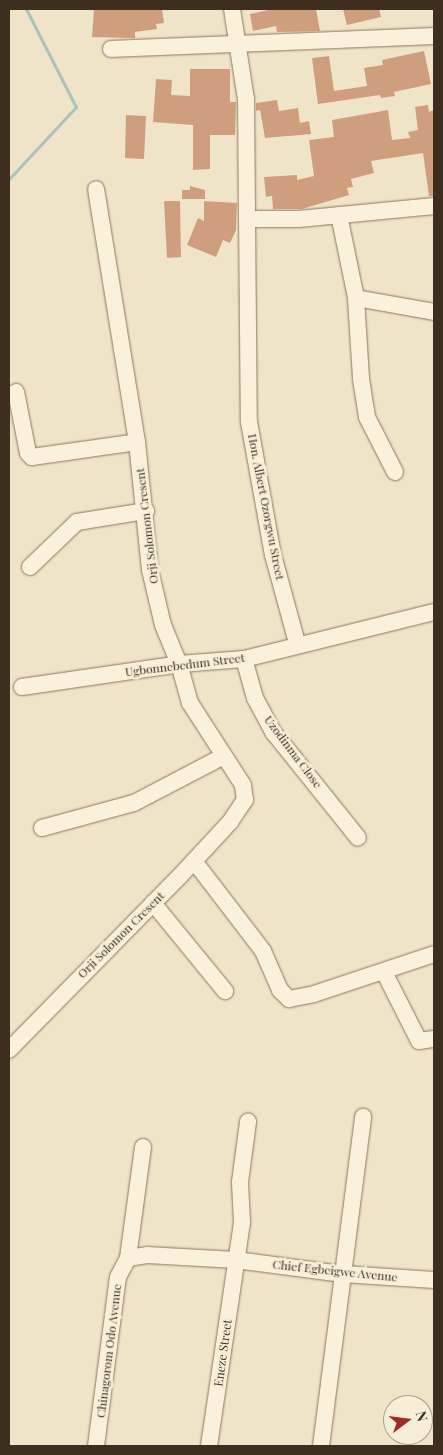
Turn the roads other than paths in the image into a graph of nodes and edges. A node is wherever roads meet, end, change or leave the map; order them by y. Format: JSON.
{"nodes":[{"id":1,"x":232,"y":9,"type":"edge"},
{"id":2,"x":434,"y":36,"type":"edge"},
{"id":3,"x":238,"y":46,"type":"junction"},
{"id":4,"x":111,"y":49,"type":"dead end"},
{"id":5,"x":96,"y":189,"type":"dead end"},
{"id":6,"x":434,"y":206,"type":"edge"},
{"id":7,"x":339,"y":215,"type":"junction"},
{"id":8,"x":248,"y":220,"type":"junction"},
{"id":9,"x":356,"y":298,"type":"junction"},
{"id":10,"x":434,"y":312,"type":"edge"},
{"id":11,"x":16,"y":392,"type":"dead end"},
{"id":12,"x":137,"y":442,"type":"junction"},
{"id":13,"x":395,"y":472,"type":"dead end"},
{"id":14,"x":146,"y":510,"type":"junction"},
{"id":15,"x":30,"y":566,"type":"dead end"},
{"id":16,"x":434,"y":612,"type":"edge"},
{"id":17,"x":297,"y":643,"type":"junction"},
{"id":18,"x":244,"y":658,"type":"junction"},
{"id":19,"x":180,"y":664,"type":"junction"},
{"id":20,"x":22,"y":687,"type":"dead end"},
{"id":21,"x":222,"y":756,"type":"junction"},
{"id":22,"x":42,"y":828,"type":"dead end"},
{"id":23,"x":358,"y":838,"type":"dead end"},
{"id":24,"x":194,"y":861,"type":"junction"},
{"id":25,"x":153,"y":903,"type":"junction"},
{"id":26,"x":434,"y":954,"type":"edge"},
{"id":27,"x":384,"y":972,"type":"junction"},
{"id":28,"x":225,"y":992,"type":"dead end"},
{"id":29,"x":434,"y":1039,"type":"edge"},
{"id":30,"x":9,"y":1050,"type":"edge"},
{"id":31,"x":363,"y":1116,"type":"dead end"},
{"id":32,"x":248,"y":1122,"type":"dead end"},
{"id":33,"x":143,"y":1147,"type":"dead end"},
{"id":34,"x":128,"y":1258,"type":"junction"},
{"id":35,"x":236,"y":1260,"type":"junction"},
{"id":36,"x":343,"y":1274,"type":"junction"},
{"id":37,"x":434,"y":1280,"type":"edge"},
{"id":38,"x":96,"y":1446,"type":"edge"},
{"id":39,"x":209,"y":1446,"type":"edge"},
{"id":40,"x":321,"y":1446,"type":"edge"}],
"edges":[{"from":1,"to":3,"type":"street","name":"Hon. Albert Ozorgwu Street"},
{"from":2,"to":3,"type":"street"},
{"from":3,"to":4,"type":"street"},
{"from":3,"to":8,"type":"street","name":"Hon. Albert Ozorgwu Street"},
{"from":5,"to":12,"type":"street","name":"Orji Solomon Cresent"},
{"from":6,"to":7,"type":"street"},
{"from":7,"to":8,"type":"street"},
{"from":7,"to":9,"type":"street"},
{"from":8,"to":17,"type":"street","name":"Hon. Albert Ozorgwu Street"},
{"from":9,"to":10,"type":"street"},
{"from":9,"to":13,"type":"street"},
{"from":11,"to":12,"type":"street"},
{"from":12,"to":14,"type":"street","name":"Orji Solomon Cresent"},
{"from":14,"to":15,"type":"street"},
{"from":14,"to":19,"type":"street","name":"Orji Solomon Cresent"},
{"from":16,"to":17,"type":"street","name":"Ugbonnebedum Street"},
{"from":17,"to":18,"type":"street","name":"Ugbonnebedum Street"},
{"from":18,"to":19,"type":"street","name":"Ugbonnebedum Street"},
{"from":18,"to":23,"type":"street","name":"Uzodinma Close"},
{"from":19,"to":20,"type":"street","name":"Ugbonnebedum Street"},
{"from":19,"to":21,"type":"street","name":"Orji Solomon Cresent"},
{"from":21,"to":22,"type":"street"},
{"from":21,"to":24,"type":"street","name":"Orji Solomon Cresent"},
{"from":24,"to":25,"type":"street","name":"Orji Solomon Cresent"},
{"from":24,"to":27,"type":"street"},
{"from":25,"to":28,"type":"street"},
{"from":25,"to":30,"type":"street","name":"Orji Solomon Cresent"},
{"from":26,"to":27,"type":"street"},
{"from":27,"to":29,"type":"street"},
{"from":31,"to":36,"type":"street"},
{"from":32,"to":35,"type":"street","name":"Eneze Street"},
{"from":33,"to":34,"type":"street","name":"Chinagorom Odo Avenue"},
{"from":34,"to":35,"type":"street","name":"Chief Egbeigwe Avenue"},
{"from":34,"to":38,"type":"street","name":"Chinagorom Odo Avenue"},
{"from":35,"to":36,"type":"street","name":"Chief Egbeigwe Avenue"},
{"from":35,"to":39,"type":"street","name":"Eneze Street"},
{"from":36,"to":37,"type":"street","name":"Chief Egbeigwe Avenue"},
{"from":36,"to":40,"type":"street"}]}
